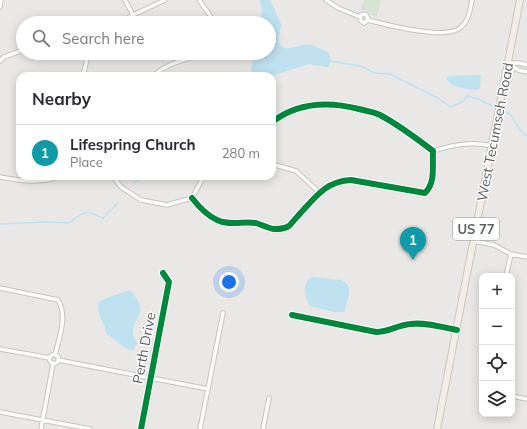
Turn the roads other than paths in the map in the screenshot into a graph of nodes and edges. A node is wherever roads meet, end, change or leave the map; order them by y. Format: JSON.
{"nodes":[{"id":1,"x":1,"y":0,"type":"edge"},
{"id":2,"x":125,"y":0,"type":"edge"},
{"id":3,"x":165,"y":0,"type":"edge"},
{"id":4,"x":199,"y":0,"type":"edge"},
{"id":5,"x":326,"y":0,"type":"edge"},
{"id":6,"x":472,"y":0,"type":"edge"},
{"id":7,"x":520,"y":0,"type":"edge"},
{"id":8,"x":0,"y":7,"type":"edge"},
{"id":9,"x":133,"y":15,"type":"joint"},
{"id":10,"x":210,"y":16,"type":"edge"},
{"id":11,"x":0,"y":52,"type":"edge"},
{"id":12,"x":16,"y":53,"type":"edge"},
{"id":13,"x":4,"y":57,"type":"junction"},
{"id":14,"x":87,"y":60,"type":"edge"},
{"id":15,"x":186,"y":60,"type":"edge"},
{"id":16,"x":0,"y":61,"type":"edge"},
{"id":17,"x":508,"y":63,"type":"junction"},
{"id":18,"x":527,"y":65,"type":"edge"},
{"id":19,"x":84,"y":72,"type":"edge"},
{"id":20,"x":158,"y":72,"type":"edge"},
{"id":21,"x":527,"y":72,"type":"edge"},
{"id":22,"x":276,"y":119,"type":"edge"},
{"id":23,"x":492,"y":146,"type":"junction"},
{"id":24,"x":433,"y":151,"type":"junction"},
{"id":25,"x":276,"y":165,"type":"edge"},
{"id":26,"x":0,"y":177,"type":"edge"},
{"id":27,"x":16,"y":180,"type":"edge"},
{"id":28,"x":19,"y":180,"type":"edge"},
{"id":29,"x":46,"y":180,"type":"edge"},
{"id":30,"x":116,"y":180,"type":"edge"},
{"id":31,"x":202,"y":180,"type":"edge"},
{"id":32,"x":25,"y":181,"type":"joint"},
{"id":33,"x":320,"y":193,"type":"junction"},
{"id":34,"x":192,"y":198,"type":"junction"},
{"id":35,"x":474,"y":241,"type":"junction"},
{"id":36,"x":511,"y":254,"type":"junction"},
{"id":37,"x":527,"y":257,"type":"edge"},
{"id":38,"x":163,"y":273,"type":"dead end"},
{"id":39,"x":507,"y":273,"type":"edge"},
{"id":40,"x":0,"y":288,"type":"edge"},
{"id":41,"x":223,"y":314,"type":"dead end"},
{"id":42,"x":292,"y":315,"type":"dead end"},
{"id":43,"x":457,"y":330,"type":"junction"},
{"id":44,"x":0,"y":349,"type":"edge"},
{"id":45,"x":55,"y":355,"type":"junction"},
{"id":46,"x":50,"y":358,"type":"junction"},
{"id":47,"x":58,"y":360,"type":"junction"},
{"id":48,"x":53,"y":364,"type":"junction"},
{"id":49,"x":150,"y":378,"type":"junction"},
{"id":50,"x":208,"y":389,"type":"junction"},
{"id":51,"x":515,"y":397,"type":"edge"},
{"id":52,"x":270,"y":398,"type":"dead end"},
{"id":53,"x":527,"y":399,"type":"edge"},
{"id":54,"x":0,"y":412,"type":"edge"},
{"id":55,"x":42,"y":420,"type":"junction"},
{"id":56,"x":40,"y":429,"type":"edge"},
{"id":57,"x":90,"y":429,"type":"edge"},
{"id":58,"x":141,"y":429,"type":"edge"},
{"id":59,"x":200,"y":429,"type":"edge"},
{"id":60,"x":263,"y":429,"type":"edge"},
{"id":61,"x":437,"y":429,"type":"edge"}],
"edges":[{"from":1,"to":8,"type":"street"},
{"from":2,"to":9,"type":"street"},
{"from":3,"to":9,"type":"street"},
{"from":4,"to":10,"type":"street"},
{"from":5,"to":6,"type":"street"},
{"from":7,"to":17,"type":"main road","name":"West Tecumseh Road","number":"US 77"},
{"from":11,"to":13,"type":"street"},
{"from":12,"to":13,"type":"street"},
{"from":13,"to":16,"type":"street"},
{"from":14,"to":19,"type":"street"},
{"from":15,"to":20,"type":"street"},
{"from":17,"to":18,"type":"street"},
{"from":17,"to":21,"type":"street"},
{"from":17,"to":23,"type":"main road","name":"West Tecumseh Road","number":"US 77"},
{"from":22,"to":24,"type":"street"},
{"from":23,"to":24,"type":"street"},
{"from":23,"to":35,"type":"main road","name":"West Tecumseh Road","number":"US 77"},
{"from":24,"to":33,"type":"street"},
{"from":25,"to":33,"type":"street"},
{"from":26,"to":27,"type":"street"},
{"from":28,"to":32,"type":"street"},
{"from":29,"to":32,"type":"street"},
{"from":30,"to":34,"type":"street"},
{"from":31,"to":34,"type":"street"},
{"from":33,"to":34,"type":"street"},
{"from":35,"to":36,"type":"street"},
{"from":35,"to":43,"type":"main road","name":"West Tecumseh Road","number":"US 77"},
{"from":36,"to":37,"type":"street"},
{"from":36,"to":39,"type":"street"},
{"from":38,"to":49,"type":"street","name":"Perth Drive"},
{"from":40,"to":45,"type":"street"},
{"from":41,"to":50,"type":"street"},
{"from":42,"to":43,"type":"street"},
{"from":43,"to":61,"type":"main road","name":"West Tecumseh Road","number":"US 77"},
{"from":44,"to":46,"type":"street"},
{"from":45,"to":46,"type":"street"},
{"from":45,"to":47,"type":"street"},
{"from":46,"to":48,"type":"street"},
{"from":47,"to":48,"type":"street"},
{"from":47,"to":49,"type":"street"},
{"from":48,"to":55,"type":"street"},
{"from":49,"to":50,"type":"street"},
{"from":49,"to":58,"type":"street","name":"Perth Drive"},
{"from":50,"to":59,"type":"street"},
{"from":51,"to":53,"type":"street"},
{"from":52,"to":60,"type":"street"},
{"from":54,"to":55,"type":"street"},
{"from":55,"to":56,"type":"street"},
{"from":55,"to":57,"type":"street"}]}
